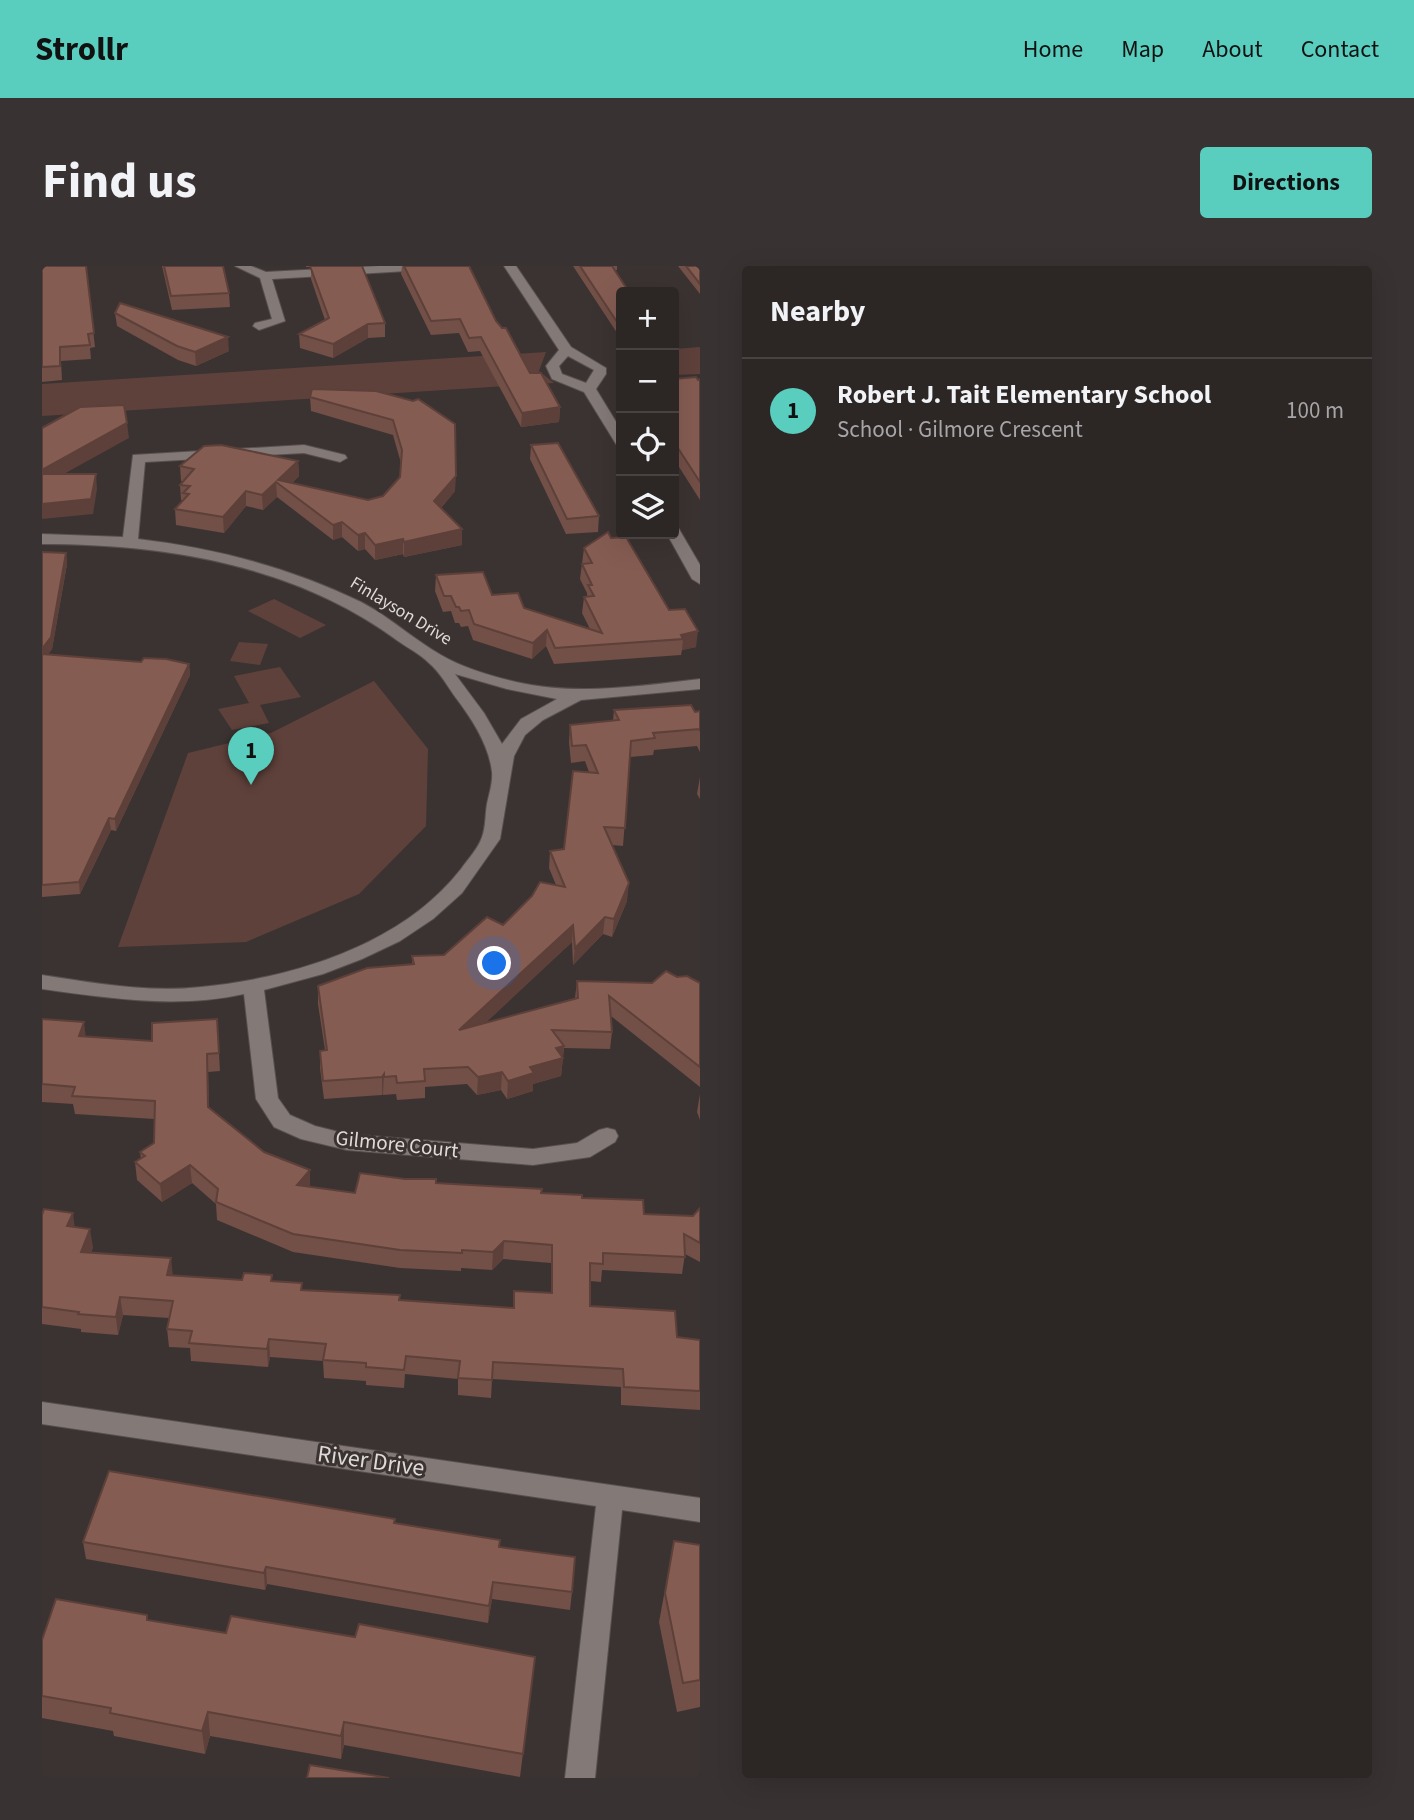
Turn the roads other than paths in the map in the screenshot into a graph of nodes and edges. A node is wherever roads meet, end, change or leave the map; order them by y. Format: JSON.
{"nodes":[{"id":1,"x":241,"y":266,"type":"edge"},
{"id":2,"x":441,"y":266,"type":"edge"},
{"id":3,"x":510,"y":266,"type":"edge"},
{"id":4,"x":265,"y":276,"type":"junction"},
{"id":5,"x":259,"y":326,"type":"dead end"},
{"id":6,"x":566,"y":350,"type":"junction"},
{"id":7,"x":589,"y":388,"type":"junction"},
{"id":8,"x":616,"y":433,"type":"edge"},
{"id":9,"x":340,"y":458,"type":"dead end"},
{"id":10,"x":42,"y":539,"type":"edge"},
{"id":11,"x":678,"y":539,"type":"edge"},
{"id":12,"x":130,"y":541,"type":"junction"},
{"id":13,"x":700,"y":579,"type":"edge"},
{"id":14,"x":435,"y":659,"type":"junction"},
{"id":15,"x":700,"y":684,"type":"edge"},
{"id":16,"x":578,"y":695,"type":"junction"},
{"id":17,"x":500,"y":773,"type":"junction"},
{"id":18,"x":42,"y":982,"type":"edge"},
{"id":19,"x":253,"y":986,"type":"junction"},
{"id":20,"x":607,"y":1136,"type":"dead end"},
{"id":21,"x":42,"y":1413,"type":"edge"},
{"id":22,"x":610,"y":1497,"type":"junction"},
{"id":23,"x":700,"y":1510,"type":"edge"},
{"id":24,"x":580,"y":1778,"type":"edge"}],
"edges":[{"from":1,"to":4,"type":"street"},
{"from":2,"to":4,"type":"street"},
{"from":3,"to":6,"type":"street"},
{"from":4,"to":5,"type":"street"},
{"from":6,"to":7,"type":"street"},
{"from":6,"to":7,"type":"street"},
{"from":7,"to":8,"type":"street"},
{"from":9,"to":12,"type":"street"},
{"from":10,"to":12,"type":"street","name":"Finlayson Drive"},
{"from":11,"to":13,"type":"street"},
{"from":12,"to":14,"type":"street","name":"Finlayson Drive"},
{"from":14,"to":16,"type":"street","name":"Finlayson Drive"},
{"from":14,"to":17,"type":"street"},
{"from":15,"to":16,"type":"street","name":"Finlayson Drive"},
{"from":16,"to":17,"type":"street"},
{"from":17,"to":19,"type":"street"},
{"from":18,"to":19,"type":"street"},
{"from":19,"to":20,"type":"street","name":"Gilmore Court"},
{"from":21,"to":22,"type":"street","name":"River Drive"},
{"from":22,"to":23,"type":"street","name":"River Drive"},
{"from":22,"to":24,"type":"street"}]}
